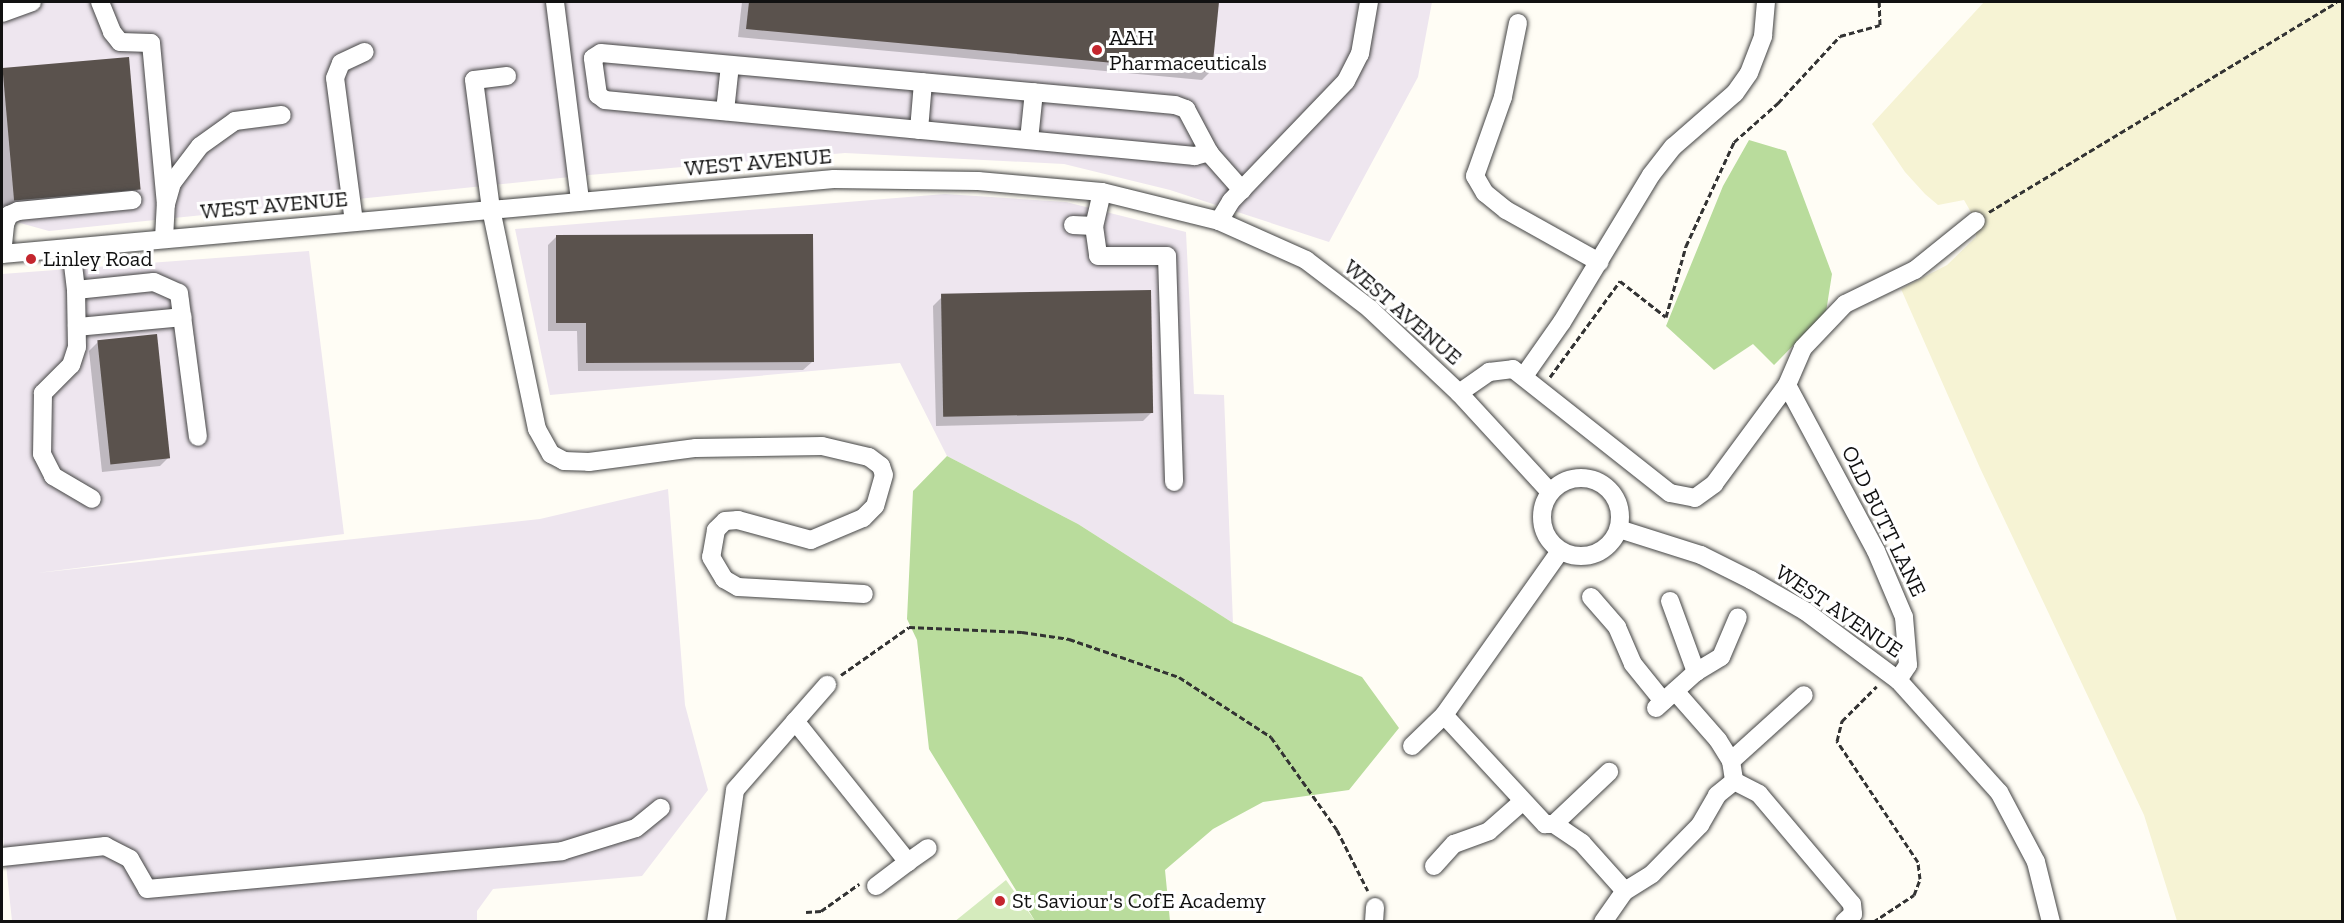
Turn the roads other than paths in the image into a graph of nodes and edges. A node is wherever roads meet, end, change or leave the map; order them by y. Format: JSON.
{"nodes":[{"id":1,"x":32,"y":2,"type":"edge"},
{"id":2,"x":100,"y":2,"type":"edge"},
{"id":3,"x":555,"y":2,"type":"edge"},
{"id":4,"x":1369,"y":2,"type":"edge"},
{"id":5,"x":1766,"y":2,"type":"edge"},
{"id":6,"x":2,"y":13,"type":"edge"},
{"id":7,"x":1518,"y":23,"type":"dead end"},
{"id":8,"x":365,"y":52,"type":"dead end"},
{"id":9,"x":730,"y":65,"type":"junction"},
{"id":10,"x":507,"y":76,"type":"dead end"},
{"id":11,"x":923,"y":82,"type":"junction"},
{"id":12,"x":1042,"y":93,"type":"junction"},
{"id":13,"x":725,"y":111,"type":"junction"},
{"id":14,"x":282,"y":115,"type":"dead end"},
{"id":15,"x":919,"y":130,"type":"junction"},
{"id":16,"x":1029,"y":140,"type":"junction"},
{"id":17,"x":1209,"y":152,"type":"junction"},
{"id":18,"x":1242,"y":190,"type":"junction"},
{"id":19,"x":1102,"y":192,"type":"junction"},
{"id":20,"x":132,"y":200,"type":"dead end"},
{"id":21,"x":580,"y":201,"type":"junction"},
{"id":22,"x":166,"y":204,"type":"junction"},
{"id":23,"x":491,"y":209,"type":"junction"},
{"id":24,"x":1219,"y":221,"type":"junction"},
{"id":25,"x":1976,"y":221,"type":"road end"},
{"id":26,"x":3,"y":222,"type":"edge"},
{"id":27,"x":354,"y":222,"type":"junction"},
{"id":28,"x":1073,"y":225,"type":"dead end"},
{"id":29,"x":1094,"y":226,"type":"junction"},
{"id":30,"x":164,"y":239,"type":"junction"},
{"id":31,"x":71,"y":248,"type":"junction"},
{"id":32,"x":2,"y":254,"type":"edge"},
{"id":33,"x":1599,"y":262,"type":"junction"},
{"id":34,"x":76,"y":290,"type":"junction"},
{"id":35,"x":183,"y":317,"type":"junction"},
{"id":36,"x":77,"y":327,"type":"junction"},
{"id":37,"x":1524,"y":376,"type":"junction"},
{"id":38,"x":1787,"y":385,"type":"junction"},
{"id":39,"x":1459,"y":393,"type":"junction"},
{"id":40,"x":198,"y":437,"type":"dead end"},
{"id":41,"x":1174,"y":482,"type":"dead end"},
{"id":42,"x":1550,"y":492,"type":"junction"},
{"id":43,"x":92,"y":498,"type":"dead end"},
{"id":44,"x":1619,"y":530,"type":"junction"},
{"id":45,"x":1560,"y":551,"type":"junction"},
{"id":46,"x":864,"y":594,"type":"dead end"},
{"id":47,"x":1591,"y":597,"type":"dead end"},
{"id":48,"x":1670,"y":601,"type":"dead end"},
{"id":49,"x":1738,"y":617,"type":"dead end"},
{"id":50,"x":1700,"y":669,"type":"junction"},
{"id":51,"x":1894,"y":677,"type":"junction"},
{"id":52,"x":827,"y":685,"type":"road end"},
{"id":53,"x":1804,"y":695,"type":"dead end"},
{"id":54,"x":1665,"y":700,"type":"junction"},
{"id":55,"x":1444,"y":715,"type":"junction"},
{"id":56,"x":795,"y":721,"type":"junction"},
{"id":57,"x":1412,"y":746,"type":"dead end"},
{"id":58,"x":1731,"y":760,"type":"junction"},
{"id":59,"x":1609,"y":772,"type":"dead end"},
{"id":60,"x":1734,"y":781,"type":"junction"},
{"id":61,"x":1523,"y":801,"type":"junction"},
{"id":62,"x":661,"y":808,"type":"dead end"},
{"id":63,"x":1554,"y":824,"type":"junction"},
{"id":64,"x":928,"y":848,"type":"dead end"},
{"id":65,"x":2,"y":857,"type":"edge"},
{"id":66,"x":908,"y":862,"type":"junction"},
{"id":67,"x":1434,"y":866,"type":"dead end"},
{"id":68,"x":876,"y":886,"type":"road end"},
{"id":69,"x":1625,"y":891,"type":"junction"},
{"id":70,"x":716,"y":921,"type":"edge"},
{"id":71,"x":1603,"y":921,"type":"edge"},
{"id":72,"x":1844,"y":921,"type":"edge"},
{"id":73,"x":2051,"y":921,"type":"edge"}],
"edges":[{"from":1,"to":6,"type":"street"},
{"from":2,"to":22,"type":"street"},
{"from":3,"to":21,"type":"street"},
{"from":4,"to":18,"type":"street"},
{"from":5,"to":33,"type":"street"},
{"from":7,"to":33,"type":"street"},
{"from":8,"to":27,"type":"street"},
{"from":9,"to":11,"type":"street"},
{"from":9,"to":13,"type":"street"},
{"from":9,"to":13,"type":"street"},
{"from":10,"to":23,"type":"street"},
{"from":11,"to":12,"type":"street"},
{"from":11,"to":15,"type":"street"},
{"from":12,"to":16,"type":"street"},
{"from":12,"to":17,"type":"street"},
{"from":13,"to":15,"type":"street"},
{"from":14,"to":22,"type":"street"},
{"from":15,"to":16,"type":"street"},
{"from":16,"to":17,"type":"street"},
{"from":17,"to":18,"type":"street"},
{"from":18,"to":24,"type":"street"},
{"from":19,"to":21,"type":"street","name":"WEST AVENUE"},
{"from":19,"to":24,"type":"street","name":"WEST AVENUE"},
{"from":19,"to":29,"type":"street"},
{"from":20,"to":26,"type":"street"},
{"from":21,"to":23,"type":"street","name":"WEST AVENUE"},
{"from":22,"to":30,"type":"street"},
{"from":23,"to":27,"type":"street","name":"WEST AVENUE"},
{"from":23,"to":46,"type":"street"},
{"from":24,"to":39,"type":"street","name":"WEST AVENUE"},
{"from":25,"to":38,"type":"street"},
{"from":26,"to":32,"type":"street"},
{"from":27,"to":30,"type":"street","name":"WEST AVENUE"},
{"from":28,"to":29,"type":"street"},
{"from":29,"to":41,"type":"street"},
{"from":30,"to":31,"type":"street","name":"WEST AVENUE"},
{"from":31,"to":32,"type":"street","name":"WEST AVENUE"},
{"from":31,"to":34,"type":"street"},
{"from":33,"to":37,"type":"street"},
{"from":34,"to":35,"type":"street"},
{"from":34,"to":36,"type":"street"},
{"from":35,"to":36,"type":"street"},
{"from":35,"to":40,"type":"street"},
{"from":36,"to":43,"type":"street"},
{"from":37,"to":38,"type":"street","name":"WEST AVENUE"},
{"from":37,"to":39,"type":"street","name":"WEST AVENUE"},
{"from":38,"to":51,"type":"street","name":"OLD BUTT LANE"},
{"from":39,"to":42,"type":"street","name":"WEST AVENUE"},
{"from":42,"to":44,"type":"street"},
{"from":42,"to":45,"type":"street"},
{"from":44,"to":45,"type":"street"},
{"from":44,"to":51,"type":"street","name":"WEST AVENUE"},
{"from":45,"to":55,"type":"street"},
{"from":47,"to":54,"type":"street"},
{"from":48,"to":50,"type":"street"},
{"from":49,"to":50,"type":"street"},
{"from":50,"to":54,"type":"street"},
{"from":51,"to":73,"type":"street"},
{"from":52,"to":56,"type":"street"},
{"from":53,"to":58,"type":"street"},
{"from":54,"to":58,"type":"street"},
{"from":55,"to":57,"type":"street"},
{"from":55,"to":61,"type":"street"},
{"from":56,"to":66,"type":"street"},
{"from":56,"to":70,"type":"street"},
{"from":58,"to":60,"type":"street"},
{"from":59,"to":63,"type":"street"},
{"from":60,"to":69,"type":"street"},
{"from":60,"to":72,"type":"street"},
{"from":61,"to":63,"type":"street"},
{"from":61,"to":67,"type":"street"},
{"from":62,"to":65,"type":"street"},
{"from":63,"to":69,"type":"street"},
{"from":64,"to":66,"type":"street"},
{"from":66,"to":68,"type":"street"},
{"from":69,"to":71,"type":"street"}]}
